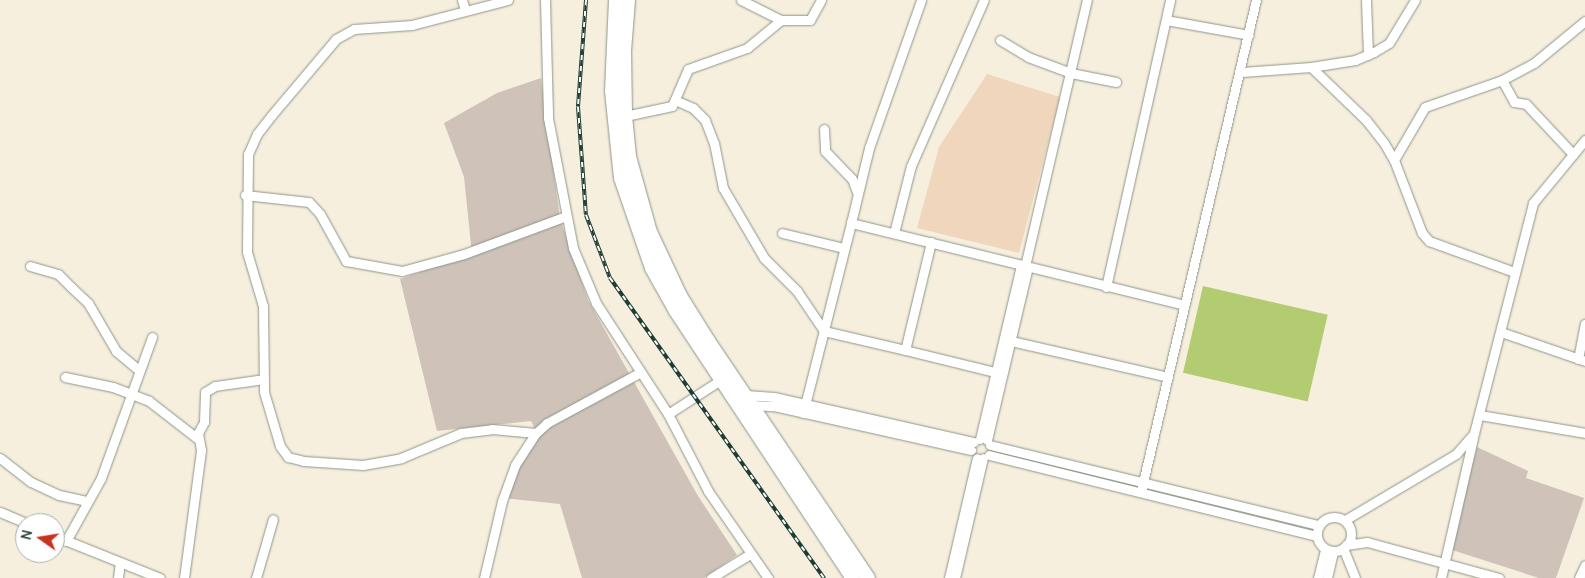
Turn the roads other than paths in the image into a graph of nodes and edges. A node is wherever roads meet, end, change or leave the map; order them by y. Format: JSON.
{"nodes":[{"id":1,"x":462,"y":0,"type":"edge"},
{"id":2,"x":508,"y":0,"type":"edge"},
{"id":3,"x":545,"y":0,"type":"edge"},
{"id":4,"x":616,"y":0,"type":"edge"},
{"id":5,"x":628,"y":0,"type":"edge"},
{"id":6,"x":741,"y":0,"type":"edge"},
{"id":7,"x":820,"y":0,"type":"edge"},
{"id":8,"x":921,"y":0,"type":"edge"},
{"id":9,"x":984,"y":0,"type":"edge"},
{"id":10,"x":1087,"y":0,"type":"edge"},
{"id":11,"x":1170,"y":0,"type":"edge"},
{"id":12,"x":1256,"y":0,"type":"edge"},
{"id":13,"x":1366,"y":0,"type":"edge"},
{"id":14,"x":1415,"y":0,"type":"edge"},
{"id":15,"x":465,"y":10,"type":"junction"},
{"id":16,"x":780,"y":20,"type":"junction"},
{"id":17,"x":1166,"y":20,"type":"junction"},
{"id":18,"x":1585,"y":21,"type":"edge"},
{"id":19,"x":1249,"y":35,"type":"junction"},
{"id":20,"x":1000,"y":40,"type":"dead end"},
{"id":21,"x":1368,"y":55,"type":"junction"},
{"id":22,"x":1311,"y":67,"type":"junction"},
{"id":23,"x":1242,"y":72,"type":"junction"},
{"id":24,"x":1071,"y":73,"type":"junction"},
{"id":25,"x":1502,"y":80,"type":"junction"},
{"id":26,"x":1116,"y":82,"type":"dead end"},
{"id":27,"x":676,"y":100,"type":"junction"},
{"id":28,"x":625,"y":116,"type":"junction"},
{"id":29,"x":824,"y":129,"type":"dead end"},
{"id":30,"x":1585,"y":140,"type":"edge"},
{"id":31,"x":1573,"y":154,"type":"junction"},
{"id":32,"x":1394,"y":160,"type":"junction"},
{"id":33,"x":857,"y":192,"type":"junction"},
{"id":34,"x":245,"y":195,"type":"junction"},
{"id":35,"x":566,"y":216,"type":"junction"},
{"id":36,"x":851,"y":223,"type":"junction"},
{"id":37,"x":782,"y":233,"type":"dead end"},
{"id":38,"x":894,"y":233,"type":"junction"},
{"id":39,"x":931,"y":242,"type":"junction"},
{"id":40,"x":844,"y":248,"type":"junction"},
{"id":41,"x":30,"y":266,"type":"dead end"},
{"id":42,"x":1024,"y":266,"type":"junction"},
{"id":43,"x":1514,"y":272,"type":"junction"},
{"id":44,"x":1106,"y":287,"type":"junction"},
{"id":45,"x":1184,"y":305,"type":"junction"},
{"id":46,"x":1585,"y":324,"type":"edge"},
{"id":47,"x":824,"y":331,"type":"junction"},
{"id":48,"x":1501,"y":332,"type":"junction"},
{"id":49,"x":152,"y":337,"type":"dead end"},
{"id":50,"x":1011,"y":341,"type":"junction"},
{"id":51,"x":905,"y":350,"type":"junction"},
{"id":52,"x":1582,"y":360,"type":"edge"},
{"id":53,"x":139,"y":370,"type":"junction"},
{"id":54,"x":995,"y":372,"type":"junction"},
{"id":55,"x":639,"y":373,"type":"junction"},
{"id":56,"x":726,"y":376,"type":"junction"},
{"id":57,"x":65,"y":377,"type":"dead end"},
{"id":58,"x":1168,"y":377,"type":"junction"},
{"id":59,"x":264,"y":379,"type":"junction"},
{"id":60,"x":134,"y":394,"type":"junction"},
{"id":61,"x":749,"y":400,"type":"junction"},
{"id":62,"x":804,"y":408,"type":"junction"},
{"id":63,"x":668,"y":414,"type":"junction"},
{"id":64,"x":1480,"y":415,"type":"junction"},
{"id":65,"x":536,"y":432,"type":"junction"},
{"id":66,"x":1474,"y":433,"type":"junction"},
{"id":67,"x":1585,"y":433,"type":"edge"},
{"id":68,"x":198,"y":439,"type":"junction"},
{"id":69,"x":981,"y":448,"type":"junction"},
{"id":70,"x":0,"y":458,"type":"edge"},
{"id":71,"x":1144,"y":481,"type":"junction"},
{"id":72,"x":1141,"y":491,"type":"junction"},
{"id":73,"x":87,"y":501,"type":"junction"},
{"id":74,"x":0,"y":512,"type":"edge"},
{"id":75,"x":15,"y":518,"type":"edge"},
{"id":76,"x":273,"y":519,"type":"dead end"},
{"id":77,"x":1347,"y":523,"type":"junction"},
{"id":78,"x":1319,"y":525,"type":"junction"},
{"id":79,"x":1317,"y":536,"type":"junction"},
{"id":80,"x":66,"y":541,"type":"joint"},
{"id":81,"x":1367,"y":542,"type":"junction"},
{"id":82,"x":1345,"y":546,"type":"junction"},
{"id":83,"x":1329,"y":550,"type":"junction"},
{"id":84,"x":750,"y":554,"type":"junction"},
{"id":85,"x":1444,"y":561,"type":"junction"},
{"id":86,"x":120,"y":562,"type":"junction"},
{"id":87,"x":1585,"y":565,"type":"edge"},
{"id":88,"x":118,"y":578,"type":"edge"},
{"id":89,"x":160,"y":578,"type":"edge"},
{"id":90,"x":184,"y":578,"type":"edge"},
{"id":91,"x":256,"y":578,"type":"edge"},
{"id":92,"x":484,"y":578,"type":"edge"},
{"id":93,"x":710,"y":578,"type":"edge"},
{"id":94,"x":768,"y":578,"type":"edge"},
{"id":95,"x":852,"y":578,"type":"edge"},
{"id":96,"x":868,"y":578,"type":"edge"},
{"id":97,"x":949,"y":578,"type":"edge"},
{"id":98,"x":955,"y":578,"type":"edge"},
{"id":99,"x":1318,"y":578,"type":"edge"},
{"id":100,"x":1327,"y":578,"type":"edge"},
{"id":101,"x":1355,"y":578,"type":"edge"},
{"id":102,"x":1441,"y":578,"type":"edge"},
{"id":103,"x":1499,"y":578,"type":"edge"},
{"id":104,"x":1579,"y":578,"type":"edge"}],
"edges":[{"from":1,"to":15,"type":"street"},
{"from":2,"to":15,"type":"street"},
{"from":3,"to":35,"type":"street"},
{"from":4,"to":56,"type":"highway"},
{"from":5,"to":28,"type":"highway"},
{"from":6,"to":16,"type":"street"},
{"from":7,"to":16,"type":"street"},
{"from":8,"to":33,"type":"street"},
{"from":9,"to":38,"type":"street"},
{"from":10,"to":24,"type":"street"},
{"from":11,"to":17,"type":"street"},
{"from":12,"to":19,"type":"street"},
{"from":13,"to":21,"type":"street"},
{"from":14,"to":21,"type":"street"},
{"from":15,"to":34,"type":"street"},
{"from":16,"to":27,"type":"street"},
{"from":17,"to":19,"type":"street"},
{"from":17,"to":44,"type":"street"},
{"from":18,"to":25,"type":"street"},
{"from":19,"to":23,"type":"street"},
{"from":20,"to":24,"type":"street"},
{"from":21,"to":22,"type":"street"},
{"from":22,"to":23,"type":"street"},
{"from":22,"to":32,"type":"street"},
{"from":23,"to":45,"type":"street"},
{"from":24,"to":26,"type":"street"},
{"from":24,"to":42,"type":"street"},
{"from":25,"to":31,"type":"street"},
{"from":25,"to":32,"type":"street"},
{"from":27,"to":28,"type":"street"},
{"from":27,"to":47,"type":"street"},
{"from":28,"to":56,"type":"highway"},
{"from":29,"to":33,"type":"street"},
{"from":30,"to":31,"type":"street"},
{"from":31,"to":43,"type":"street"},
{"from":32,"to":43,"type":"street"},
{"from":33,"to":36,"type":"street"},
{"from":34,"to":35,"type":"street"},
{"from":34,"to":59,"type":"street"},
{"from":35,"to":55,"type":"street"},
{"from":36,"to":38,"type":"street"},
{"from":36,"to":40,"type":"street"},
{"from":37,"to":40,"type":"street"},
{"from":38,"to":39,"type":"street"},
{"from":39,"to":42,"type":"street"},
{"from":39,"to":51,"type":"street"},
{"from":40,"to":47,"type":"street"},
{"from":41,"to":53,"type":"street"},
{"from":42,"to":44,"type":"street"},
{"from":42,"to":50,"type":"street"},
{"from":42,"to":54,"type":"street"},
{"from":43,"to":48,"type":"street"},
{"from":44,"to":45,"type":"street"},
{"from":45,"to":58,"type":"street"},
{"from":46,"to":52,"type":"street"},
{"from":47,"to":51,"type":"street"},
{"from":47,"to":62,"type":"street"},
{"from":48,"to":52,"type":"street"},
{"from":48,"to":64,"type":"street"},
{"from":49,"to":53,"type":"street"},
{"from":50,"to":58,"type":"street"},
{"from":50,"to":69,"type":"street"},
{"from":51,"to":54,"type":"street"},
{"from":53,"to":60,"type":"street"},
{"from":54,"to":69,"type":"street"},
{"from":55,"to":63,"type":"street"},
{"from":55,"to":65,"type":"street"},
{"from":56,"to":61,"type":"highway"},
{"from":56,"to":63,"type":"street"},
{"from":56,"to":95,"type":"highway"},
{"from":57,"to":60,"type":"street"},
{"from":58,"to":71,"type":"street"},
{"from":59,"to":65,"type":"street"},
{"from":59,"to":68,"type":"street"},
{"from":60,"to":68,"type":"street"},
{"from":60,"to":73,"type":"street"},
{"from":61,"to":62,"type":"street"},
{"from":61,"to":96,"type":"highway"},
{"from":62,"to":69,"type":"street"},
{"from":63,"to":84,"type":"street"},
{"from":64,"to":66,"type":"street"},
{"from":64,"to":67,"type":"street"},
{"from":65,"to":92,"type":"street"},
{"from":66,"to":77,"type":"street"},
{"from":66,"to":85,"type":"street"},
{"from":68,"to":90,"type":"street"},
{"from":69,"to":71,"type":"street"},
{"from":69,"to":72,"type":"street"},
{"from":69,"to":97,"type":"street"},
{"from":69,"to":98,"type":"street"},
{"from":70,"to":73,"type":"street"},
{"from":71,"to":72,"type":"street"},
{"from":71,"to":78,"type":"street"},
{"from":72,"to":79,"type":"street"},
{"from":73,"to":80,"type":"street"},
{"from":74,"to":75,"type":"street"},
{"from":76,"to":91,"type":"street"},
{"from":77,"to":78,"type":"street"},
{"from":77,"to":81,"type":"street"},
{"from":77,"to":82,"type":"street"},
{"from":78,"to":79,"type":"street"},
{"from":79,"to":83,"type":"street"},
{"from":80,"to":86,"type":"street"},
{"from":81,"to":82,"type":"street"},
{"from":81,"to":85,"type":"street"},
{"from":82,"to":83,"type":"street"},
{"from":82,"to":101,"type":"street"},
{"from":83,"to":99,"type":"street"},
{"from":83,"to":100,"type":"street"},
{"from":84,"to":93,"type":"street"},
{"from":84,"to":94,"type":"street"},
{"from":85,"to":102,"type":"street"},
{"from":85,"to":103,"type":"street"},
{"from":86,"to":88,"type":"street"},
{"from":86,"to":89,"type":"street"},
{"from":87,"to":104,"type":"street"}]}
